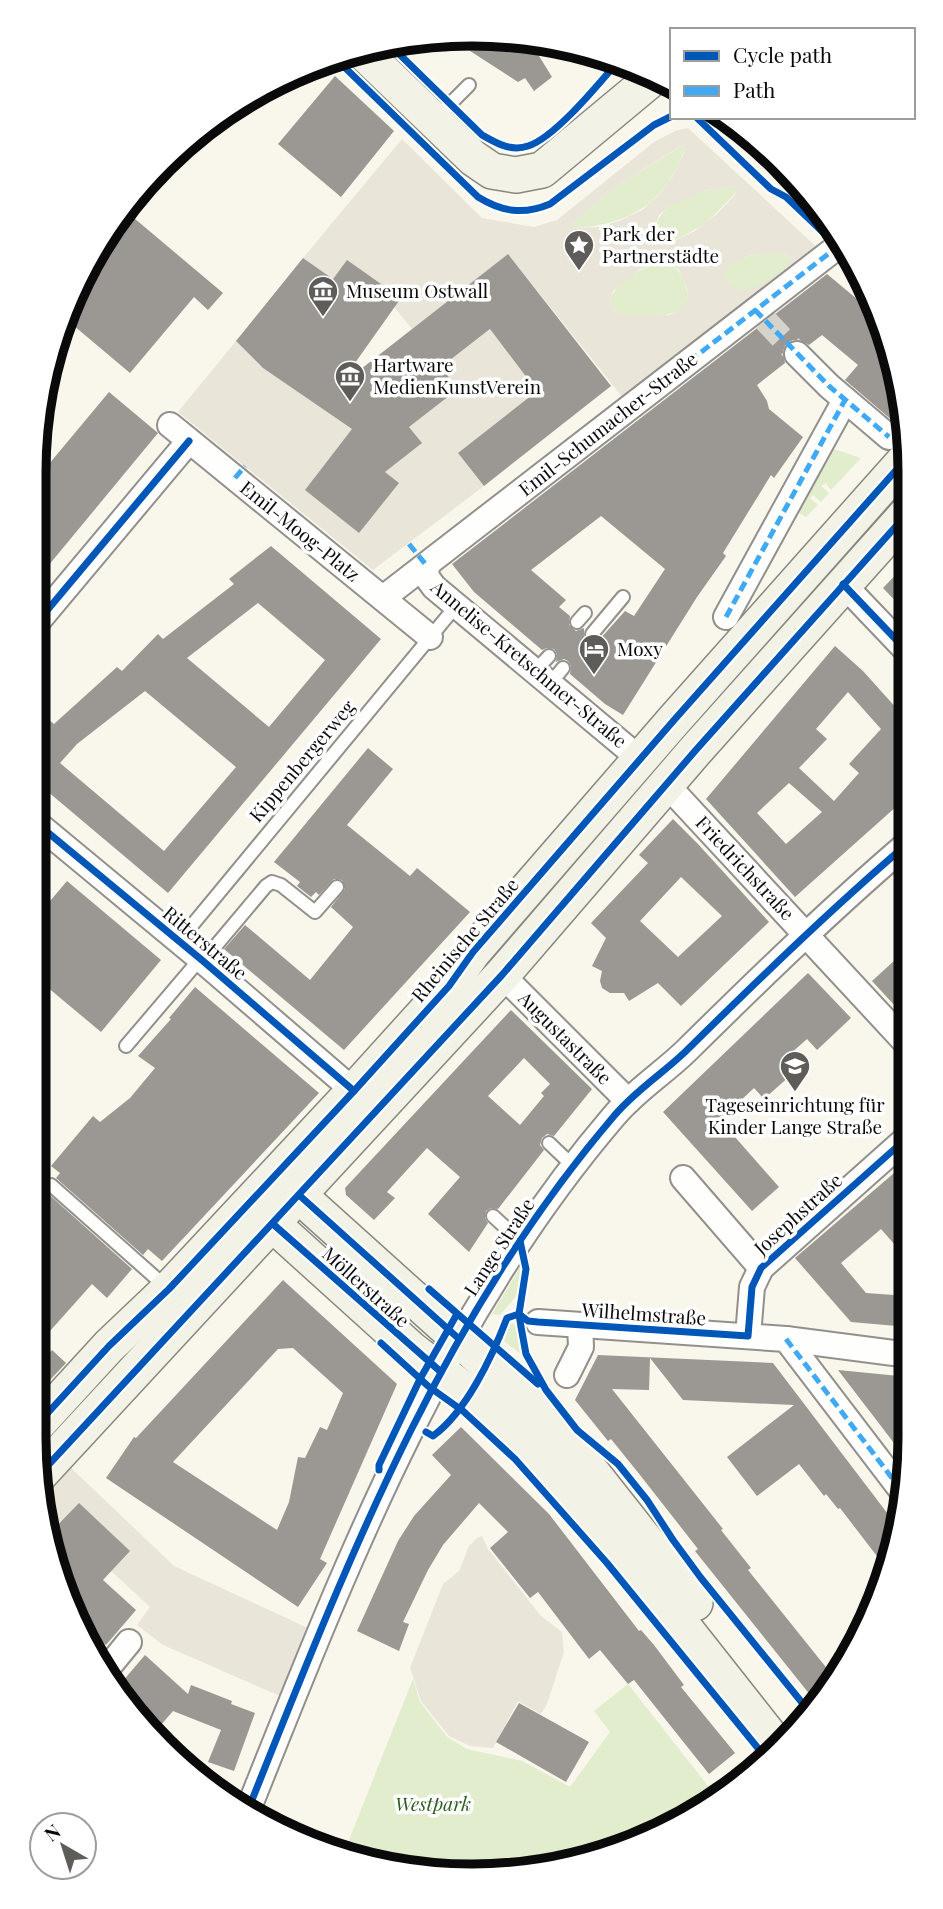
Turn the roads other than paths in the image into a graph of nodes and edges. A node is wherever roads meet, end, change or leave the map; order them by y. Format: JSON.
{"nodes":[{"id":1,"x":369,"y":58,"type":"edge"},
{"id":2,"x":647,"y":83,"type":"edge"},
{"id":3,"x":469,"y":85,"type":"dead end"},
{"id":4,"x":433,"y":121,"type":"junction"},
{"id":5,"x":832,"y":251,"type":"dead end"},
{"id":6,"x":797,"y":354,"type":"tunnel mouth"},
{"id":7,"x":845,"y":400,"type":"junction"},
{"id":8,"x":170,"y":425,"type":"dead end"},
{"id":9,"x":189,"y":441,"type":"junction"},
{"id":10,"x":897,"y":448,"type":"edge"},
{"id":11,"x":898,"y":524,"type":"edge"},
{"id":12,"x":427,"y":566,"type":"junction"},
{"id":13,"x":843,"y":584,"type":"junction"},
{"id":14,"x":623,"y":597,"type":"dead end"},
{"id":15,"x":383,"y":598,"type":"junction"},
{"id":16,"x":456,"y":606,"type":"junction"},
{"id":17,"x":45,"y":613,"type":"edge"},
{"id":18,"x":726,"y":617,"type":"dead end"},
{"id":19,"x":592,"y":635,"type":"dead end"},
{"id":20,"x":430,"y":637,"type":"junction"},
{"id":21,"x":898,"y":642,"type":"edge"},
{"id":22,"x":640,"y":759,"type":"junction"},
{"id":23,"x":666,"y":784,"type":"junction"},
{"id":24,"x":45,"y":830,"type":"edge"},
{"id":25,"x":898,"y":859,"type":"edge"},
{"id":26,"x":337,"y":887,"type":"dead end"},
{"id":27,"x":807,"y":935,"type":"junction"},
{"id":28,"x":178,"y":940,"type":"junction"},
{"id":29,"x":202,"y":960,"type":"junction"},
{"id":30,"x":502,"y":975,"type":"junction"},
{"id":31,"x":898,"y":1034,"type":"edge"},
{"id":32,"x":126,"y":1046,"type":"dead end"},
{"id":33,"x":354,"y":1091,"type":"junction"},
{"id":34,"x":628,"y":1101,"type":"junction"},
{"id":35,"x":549,"y":1143,"type":"dead end"},
{"id":36,"x":898,"y":1146,"type":"edge"},
{"id":37,"x":573,"y":1166,"type":"junction"},
{"id":38,"x":683,"y":1178,"type":"dead end"},
{"id":39,"x":287,"y":1184,"type":"junction"},
{"id":40,"x":51,"y":1185,"type":"dead end"},
{"id":41,"x":261,"y":1213,"type":"junction"},
{"id":42,"x":493,"y":1216,"type":"dead end"},
{"id":43,"x":520,"y":1241,"type":"junction"},
{"id":44,"x":761,"y":1268,"type":"junction"},
{"id":45,"x":169,"y":1289,"type":"junction"},
{"id":46,"x":538,"y":1322,"type":"dead end"},
{"id":47,"x":580,"y":1325,"type":"junction"},
{"id":48,"x":748,"y":1336,"type":"junction"},
{"id":49,"x":458,"y":1338,"type":"junction"},
{"id":50,"x":786,"y":1339,"type":"junction"},
{"id":51,"x":898,"y":1354,"type":"edge"},
{"id":52,"x":441,"y":1372,"type":"junction"},
{"id":53,"x":567,"y":1375,"type":"dead end"},
{"id":54,"x":45,"y":1416,"type":"edge"},
{"id":55,"x":46,"y":1467,"type":"edge"},
{"id":56,"x":895,"y":1482,"type":"edge"},
{"id":57,"x":129,"y":1642,"type":"dead end"},
{"id":58,"x":111,"y":1664,"type":"edge"},
{"id":59,"x":788,"y":1722,"type":"edge"},
{"id":60,"x":772,"y":1739,"type":"edge"},
{"id":61,"x":251,"y":1802,"type":"edge"}],
"edges":[{"from":1,"to":4,"type":"main road"},
{"from":2,"to":4,"type":"main road"},
{"from":3,"to":4,"type":"lane"},
{"from":5,"to":12,"type":"street","name":"Emil-Schumacher-Straße"},
{"from":6,"to":7,"type":"street","name":"Rheinische Straße"},
{"from":7,"to":10,"type":"street","name":"Rheinische Straße"},
{"from":7,"to":18,"type":"street"},
{"from":8,"to":9,"type":"street","name":"Emil-Moog-Platz"},
{"from":9,"to":15,"type":"street","name":"Emil-Moog-Platz"},
{"from":9,"to":17,"type":"street"},
{"from":10,"to":22,"type":"main road","name":"Rheinische Straße"},
{"from":11,"to":13,"type":"main road","name":"Rheinische Straße"},
{"from":12,"to":15,"type":"street","name":"Emil-Schumacher-Straße"},
{"from":12,"to":16,"type":"street","name":"Annelise-Kretschmer-Straße"},
{"from":13,"to":21,"type":"street"},
{"from":13,"to":23,"type":"main road","name":"Rheinische Straße"},
{"from":14,"to":19,"type":"lane"},
{"from":15,"to":20,"type":"street","name":"Emil-Moog-Platz"},
{"from":16,"to":20,"type":"lane","name":"Kippenbergerweg"},
{"from":16,"to":22,"type":"street","name":"Annelise-Kretschmer-Straße"},
{"from":20,"to":28,"type":"lane","name":"Kippenbergerweg"},
{"from":22,"to":23,"type":"main road"},
{"from":22,"to":33,"type":"main road","name":"Rheinische Straße"},
{"from":23,"to":27,"type":"street","name":"Friedrichstraße"},
{"from":23,"to":30,"type":"main road","name":"Rheinische Straße"},
{"from":24,"to":28,"type":"street","name":"Ritterstraße"},
{"from":25,"to":27,"type":"street","name":"Lange Straße"},
{"from":26,"to":29,"type":"lane"},
{"from":27,"to":31,"type":"street","name":"Friedrichstraße"},
{"from":27,"to":34,"type":"street","name":"Lange Straße"},
{"from":28,"to":29,"type":"street","name":"Ritterstraße"},
{"from":29,"to":32,"type":"lane"},
{"from":29,"to":33,"type":"street","name":"Ritterstraße"},
{"from":30,"to":34,"type":"street","name":"Augustastraße"},
{"from":30,"to":39,"type":"main road","name":"Rheinische Straße"},
{"from":33,"to":39,"type":"main road","name":"Rheinische Straße"},
{"from":34,"to":37,"type":"street","name":"Lange Straße"},
{"from":35,"to":37,"type":"lane"},
{"from":36,"to":44,"type":"street","name":"Josephstraße"},
{"from":37,"to":43,"type":"street","name":"Lange Straße"},
{"from":38,"to":44,"type":"street"},
{"from":39,"to":41,"type":"main road","name":"Rheinische Straße"},
{"from":39,"to":49,"type":"main road","name":"Möllerstraße"},
{"from":40,"to":45,"type":"lane"},
{"from":41,"to":45,"type":"main road","name":"Rheinische Straße"},
{"from":41,"to":52,"type":"main road","name":"Möllerstraße"},
{"from":41,"to":55,"type":"main road","name":"Rheinische Straße"},
{"from":42,"to":43,"type":"lane"},
{"from":43,"to":49,"type":"street","name":"Lange Straße"},
{"from":44,"to":48,"type":"street","name":"Josephstraße"},
{"from":45,"to":54,"type":"main road","name":"Rheinische Straße"},
{"from":46,"to":47,"type":"street","name":"Wilhelmstraße"},
{"from":47,"to":48,"type":"street","name":"Wilhelmstraße"},
{"from":47,"to":53,"type":"street","name":"Wilhelmstraße"},
{"from":48,"to":50,"type":"street","name":"Wilhelmstraße"},
{"from":49,"to":52,"type":"street","name":"Lange Straße"},
{"from":49,"to":59,"type":"main road","name":"Möllerstraße"},
{"from":50,"to":51,"type":"street","name":"Wilhelmstraße"},
{"from":50,"to":56,"type":"street"},
{"from":52,"to":60,"type":"main road","name":"Möllerstraße"},
{"from":52,"to":61,"type":"street","name":"Lange Straße"},
{"from":57,"to":58,"type":"street"}]}
